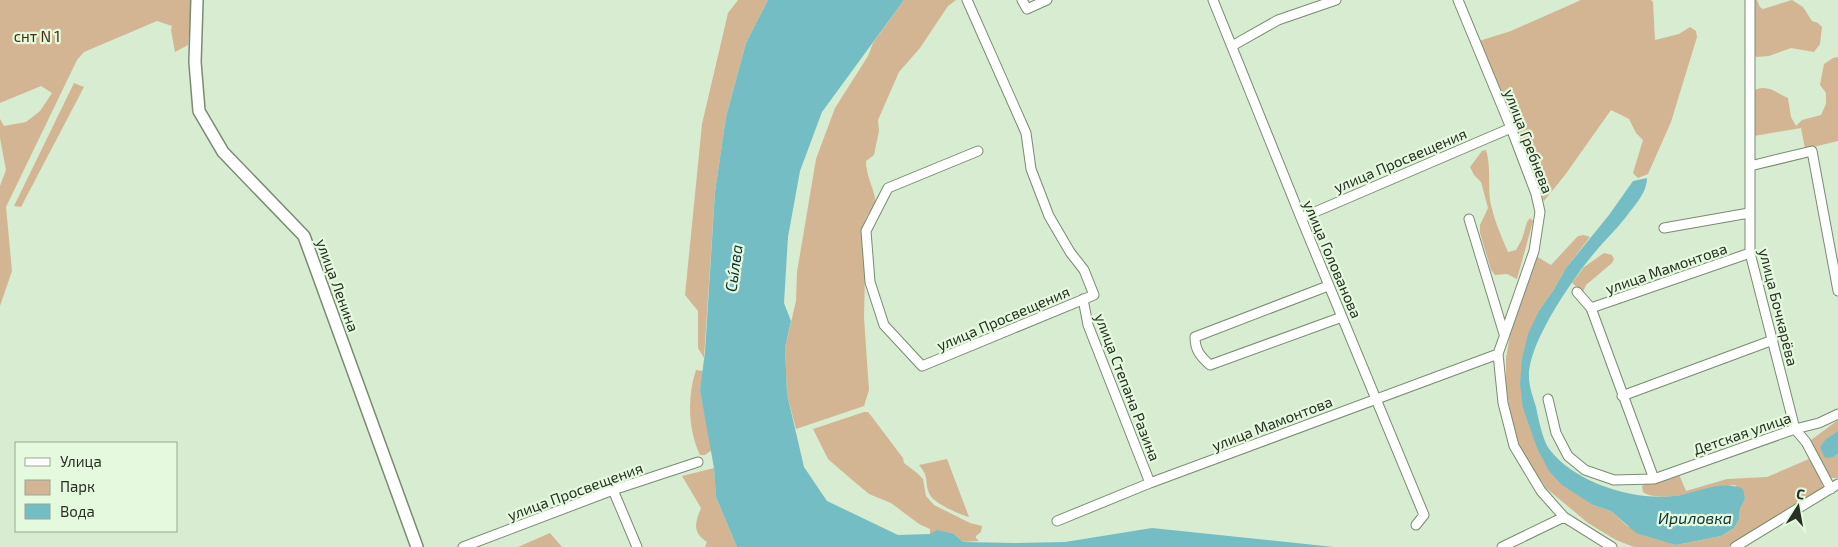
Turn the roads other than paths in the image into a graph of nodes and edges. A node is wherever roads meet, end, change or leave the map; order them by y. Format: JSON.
{"nodes":[{"id":1,"x":197,"y":0,"type":"edge"},
{"id":2,"x":968,"y":0,"type":"edge"},
{"id":3,"x":1022,"y":0,"type":"edge"},
{"id":4,"x":1047,"y":0,"type":"edge"},
{"id":5,"x":1213,"y":0,"type":"edge"},
{"id":6,"x":1336,"y":0,"type":"edge"},
{"id":7,"x":1458,"y":0,"type":"edge"},
{"id":8,"x":1750,"y":0,"type":"edge"},
{"id":9,"x":1232,"y":46,"type":"junction"},
{"id":10,"x":1511,"y":128,"type":"junction"},
{"id":11,"x":978,"y":151,"type":"dead end"},
{"id":12,"x":1750,"y":166,"type":"junction"},
{"id":13,"x":1750,"y":213,"type":"junction"},
{"id":14,"x":1300,"y":218,"type":"junction"},
{"id":15,"x":1469,"y":219,"type":"dead end"},
{"id":16,"x":1664,"y":228,"type":"dead end"},
{"id":17,"x":1750,"y":253,"type":"junction"},
{"id":18,"x":1328,"y":286,"type":"junction"},
{"id":19,"x":1577,"y":292,"type":"dead end"},
{"id":20,"x":1838,"y":292,"type":"edge"},
{"id":21,"x":1094,"y":295,"type":"joint"},
{"id":22,"x":1082,"y":300,"type":"junction"},
{"id":23,"x":1591,"y":308,"type":"junction"},
{"id":24,"x":1342,"y":316,"type":"junction"},
{"id":25,"x":1504,"y":334,"type":"junction"},
{"id":26,"x":1773,"y":340,"type":"junction"},
{"id":27,"x":1498,"y":354,"type":"junction"},
{"id":28,"x":1622,"y":396,"type":"junction"},
{"id":29,"x":1376,"y":399,"type":"junction"},
{"id":30,"x":1548,"y":399,"type":"dead end"},
{"id":31,"x":1838,"y":414,"type":"edge"},
{"id":32,"x":1795,"y":429,"type":"junction"},
{"id":33,"x":698,"y":462,"type":"dead end"},
{"id":34,"x":1654,"y":479,"type":"junction"},
{"id":35,"x":1150,"y":483,"type":"junction"},
{"id":36,"x":1835,"y":487,"type":"edge"},
{"id":37,"x":613,"y":490,"type":"junction"},
{"id":38,"x":1564,"y":517,"type":"junction"},
{"id":39,"x":1057,"y":521,"type":"dead end"},
{"id":40,"x":1416,"y":526,"type":"dead end"},
{"id":41,"x":417,"y":547,"type":"edge"},
{"id":42,"x":463,"y":547,"type":"edge"},
{"id":43,"x":636,"y":547,"type":"edge"},
{"id":44,"x":1502,"y":547,"type":"edge"},
{"id":45,"x":1612,"y":547,"type":"edge"},
{"id":46,"x":1735,"y":547,"type":"edge"}],
"edges":[{"from":1,"to":41,"type":"street","name":"улица Ленина"},
{"from":2,"to":21,"type":"street","name":"улица Степана Разина"},
{"from":3,"to":4,"type":"street"},
{"from":5,"to":9,"type":"street","name":"улица Голованова"},
{"from":6,"to":9,"type":"street"},
{"from":7,"to":10,"type":"street","name":"улица Гребнева"},
{"from":8,"to":12,"type":"street","name":"улица Бочкарёва"},
{"from":9,"to":14,"type":"street","name":"улица Голованова"},
{"from":10,"to":14,"type":"street","name":"улица Просвещения"},
{"from":10,"to":25,"type":"street","name":"улица Гребнева"},
{"from":11,"to":22,"type":"street","name":"улица Просвещения"},
{"from":12,"to":13,"type":"street","name":"улица Бочкарёва"},
{"from":12,"to":20,"type":"street"},
{"from":13,"to":16,"type":"street"},
{"from":13,"to":17,"type":"street","name":"улица Бочкарёва"},
{"from":14,"to":18,"type":"street","name":"улица Голованова"},
{"from":15,"to":25,"type":"street"},
{"from":17,"to":23,"type":"street","name":"улица Мамонтова"},
{"from":17,"to":26,"type":"street","name":"улица Бочкарёва"},
{"from":18,"to":24,"type":"street","name":"улица Голованова"},
{"from":18,"to":24,"type":"street"},
{"from":19,"to":23,"type":"street"},
{"from":21,"to":22,"type":"street","name":"улица Просвещения"},
{"from":22,"to":35,"type":"street","name":"улица Степана Разина"},
{"from":23,"to":28,"type":"street"},
{"from":24,"to":29,"type":"street","name":"улица Голованова"},
{"from":25,"to":27,"type":"street","name":"улица Гребнева"},
{"from":26,"to":28,"type":"street"},
{"from":26,"to":32,"type":"street","name":"улица Бочкарёва"},
{"from":27,"to":29,"type":"street","name":"улица Мамонтова"},
{"from":27,"to":38,"type":"street","name":"улица Гребнева"},
{"from":28,"to":34,"type":"street"},
{"from":29,"to":35,"type":"street","name":"улица Мамонтова"},
{"from":29,"to":40,"type":"street","name":"улица Голованова"},
{"from":30,"to":34,"type":"street"},
{"from":31,"to":32,"type":"street","name":"Детская улица"},
{"from":32,"to":34,"type":"street","name":"Детская улица"},
{"from":32,"to":36,"type":"street","name":"улица Бочкарёва"},
{"from":33,"to":37,"type":"street","name":"улица Просвещения"},
{"from":35,"to":39,"type":"street","name":"улица Мамонтова"},
{"from":36,"to":46,"type":"street"},
{"from":37,"to":42,"type":"street","name":"улица Просвещения"},
{"from":37,"to":43,"type":"street"},
{"from":38,"to":44,"type":"street"},
{"from":38,"to":45,"type":"street","name":"улица Гребнева"}]}
